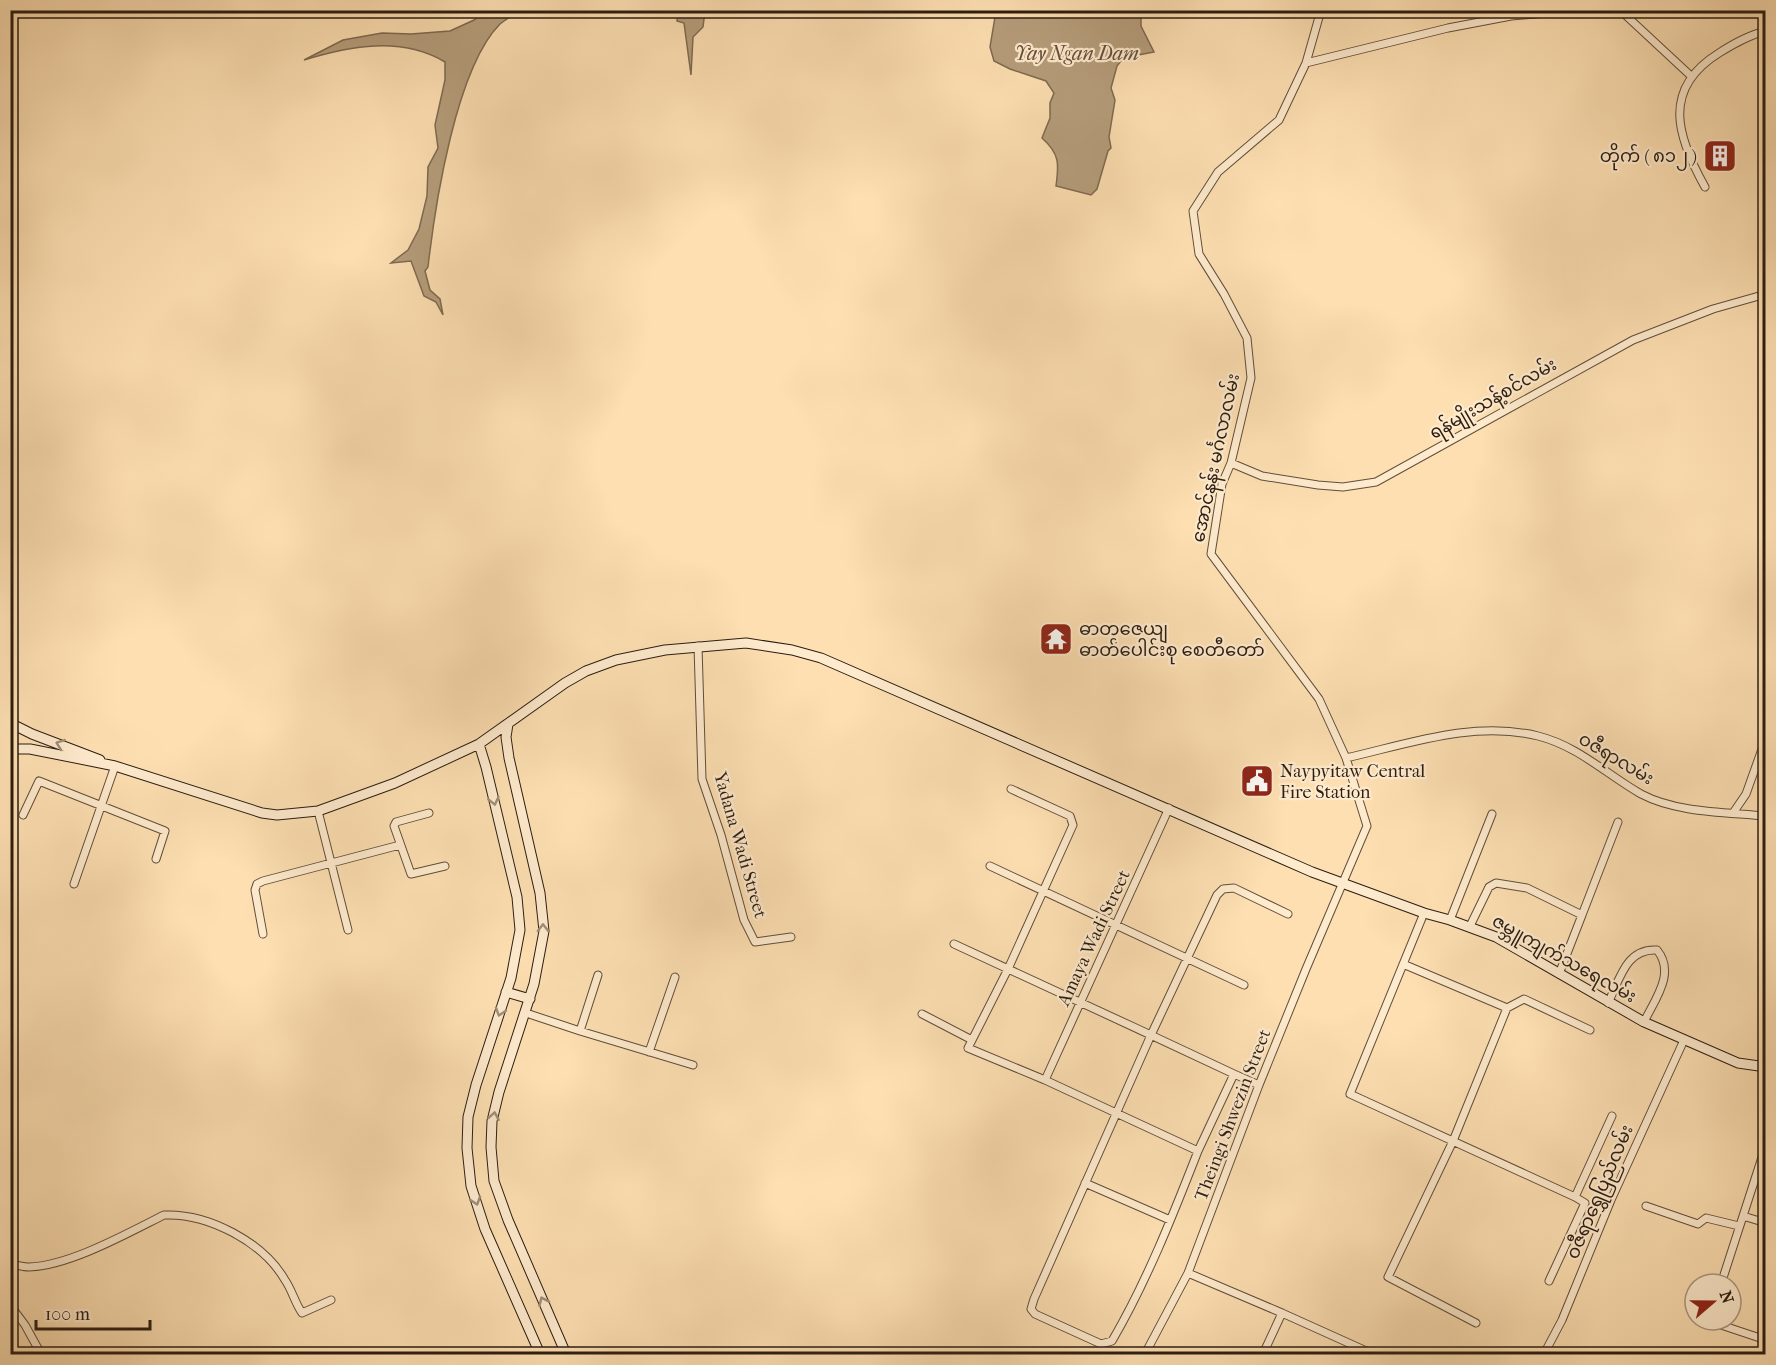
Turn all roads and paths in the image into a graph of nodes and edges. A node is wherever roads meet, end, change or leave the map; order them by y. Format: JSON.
{"nodes":[{"id":1,"x":1321,"y":10,"type":"edge"},
{"id":2,"x":1580,"y":10,"type":"edge"},
{"id":3,"x":1620,"y":10,"type":"edge"},
{"id":4,"x":1766,"y":31,"type":"edge"},
{"id":5,"x":1306,"y":63,"type":"junction"},
{"id":6,"x":1691,"y":76,"type":"junction"},
{"id":7,"x":1705,"y":187,"type":"dead end"},
{"id":8,"x":1766,"y":294,"type":"edge"},
{"id":9,"x":1231,"y":463,"type":"junction"},
{"id":10,"x":698,"y":646,"type":"junction"},
{"id":11,"x":10,"y":723,"type":"edge"},
{"id":12,"x":508,"y":724,"type":"junction"},
{"id":13,"x":1766,"y":738,"type":"edge"},
{"id":14,"x":479,"y":744,"type":"junction"},
{"id":15,"x":10,"y":749,"type":"edge"},
{"id":16,"x":1346,"y":758,"type":"junction"},
{"id":17,"x":113,"y":765,"type":"junction"},
{"id":18,"x":1011,"y":789,"type":"dead end"},
{"id":19,"x":102,"y":805,"type":"junction"},
{"id":20,"x":1169,"y":808,"type":"junction"},
{"id":21,"x":318,"y":811,"type":"junction"},
{"id":22,"x":429,"y":813,"type":"dead end"},
{"id":23,"x":1733,"y":813,"type":"junction"},
{"id":24,"x":1492,"y":814,"type":"dead end"},
{"id":25,"x":23,"y":815,"type":"dead end"},
{"id":26,"x":1766,"y":816,"type":"edge"},
{"id":27,"x":1618,"y":822,"type":"dead end"},
{"id":28,"x":400,"y":845,"type":"junction"},
{"id":29,"x":156,"y":859,"type":"dead end"},
{"id":30,"x":331,"y":863,"type":"junction"},
{"id":31,"x":446,"y":866,"type":"dead end"},
{"id":32,"x":990,"y":866,"type":"dead end"},
{"id":33,"x":1343,"y":883,"type":"junction"},
{"id":34,"x":74,"y":884,"type":"dead end"},
{"id":35,"x":1044,"y":890,"type":"junction"},
{"id":36,"x":1424,"y":913,"type":"junction"},
{"id":37,"x":1288,"y":914,"type":"dead end"},
{"id":38,"x":1582,"y":915,"type":"junction"},
{"id":39,"x":1450,"y":920,"type":"junction"},
{"id":40,"x":1117,"y":924,"type":"junction"},
{"id":41,"x":1470,"y":926,"type":"junction"},
{"id":42,"x":348,"y":930,"type":"dead end"},
{"id":43,"x":263,"y":934,"type":"dead end"},
{"id":44,"x":791,"y":937,"type":"dead end"},
{"id":45,"x":954,"y":944,"type":"dead end"},
{"id":46,"x":1187,"y":957,"type":"junction"},
{"id":47,"x":1403,"y":964,"type":"junction"},
{"id":48,"x":1008,"y":969,"type":"junction"},
{"id":49,"x":1559,"y":974,"type":"junction"},
{"id":50,"x":598,"y":975,"type":"dead end"},
{"id":51,"x":675,"y":977,"type":"dead end"},
{"id":52,"x":1244,"y":985,"type":"dead end"},
{"id":53,"x":506,"y":992,"type":"junction"},
{"id":54,"x":530,"y":999,"type":"junction"},
{"id":55,"x":1080,"y":1002,"type":"junction"},
{"id":56,"x":1608,"y":1003,"type":"junction"},
{"id":57,"x":1507,"y":1008,"type":"junction"},
{"id":58,"x":526,"y":1013,"type":"junction"},
{"id":59,"x":922,"y":1014,"type":"dead end"},
{"id":60,"x":1644,"y":1022,"type":"junction"},
{"id":61,"x":1590,"y":1030,"type":"dead end"},
{"id":62,"x":580,"y":1031,"type":"junction"},
{"id":63,"x":1151,"y":1035,"type":"junction"},
{"id":64,"x":972,"y":1040,"type":"junction"},
{"id":65,"x":1684,"y":1040,"type":"junction"},
{"id":66,"x":649,"y":1052,"type":"junction"},
{"id":67,"x":693,"y":1065,"type":"dead end"},
{"id":68,"x":1766,"y":1067,"type":"edge"},
{"id":69,"x":1234,"y":1074,"type":"junction"},
{"id":70,"x":1045,"y":1080,"type":"junction"},
{"id":71,"x":1259,"y":1085,"type":"junction"},
{"id":72,"x":1116,"y":1113,"type":"junction"},
{"id":73,"x":1612,"y":1116,"type":"dead end"},
{"id":74,"x":1453,"y":1141,"type":"junction"},
{"id":75,"x":1766,"y":1145,"type":"edge"},
{"id":76,"x":1198,"y":1151,"type":"junction"},
{"id":77,"x":1085,"y":1183,"type":"junction"},
{"id":78,"x":1575,"y":1197,"type":"junction"},
{"id":79,"x":1646,"y":1206,"type":"dead end"},
{"id":80,"x":1743,"y":1216,"type":"junction"},
{"id":81,"x":1170,"y":1220,"type":"junction"},
{"id":82,"x":1766,"y":1223,"type":"edge"},
{"id":83,"x":1739,"y":1226,"type":"junction"},
{"id":84,"x":10,"y":1264,"type":"edge"},
{"id":85,"x":1725,"y":1272,"type":"edge"},
{"id":86,"x":1188,"y":1273,"type":"junction"},
{"id":87,"x":1550,"y":1281,"type":"dead end"},
{"id":88,"x":331,"y":1300,"type":"dead end"},
{"id":89,"x":10,"y":1305,"type":"edge"},
{"id":90,"x":1282,"y":1313,"type":"junction"},
{"id":91,"x":1476,"y":1323,"type":"dead end"},
{"id":92,"x":1742,"y":1332,"type":"edge"},
{"id":93,"x":1766,"y":1340,"type":"edge"},
{"id":94,"x":1357,"y":1351,"type":"edge"},
{"id":95,"x":41,"y":1354,"type":"edge"},
{"id":96,"x":540,"y":1354,"type":"edge"},
{"id":97,"x":566,"y":1354,"type":"edge"},
{"id":98,"x":1145,"y":1354,"type":"edge"},
{"id":99,"x":1263,"y":1354,"type":"edge"},
{"id":100,"x":1374,"y":1354,"type":"edge"},
{"id":101,"x":1544,"y":1354,"type":"edge"}],
"edges":[{"from":1,"to":5,"type":"street","name":"အောင်နန်း မင်္ဂလာလမ်း"},
{"from":2,"to":5,"type":"street"},
{"from":3,"to":6,"type":"street"},
{"from":4,"to":6,"type":"street"},
{"from":5,"to":9,"type":"street","name":"အောင်နန်း မင်္ဂလာလမ်း"},
{"from":6,"to":7,"type":"street"},
{"from":8,"to":9,"type":"street","name":"ရန်မျိုးသန့်စင်လမ်း"},
{"from":9,"to":16,"type":"street","name":"အောင်နန်း မင်္ဂလာလမ်း"},
{"from":10,"to":12,"type":"main road","name":"ဇမ္ဘူကျက်သရေလမ်း"},
{"from":10,"to":20,"type":"main road","name":"ဇမ္ဘူကျက်သရေလမ်း"},
{"from":10,"to":44,"type":"street","name":"Yadana Wadi Street"},
{"from":17,"to":11,"type":"main road","one_way":true},
{"from":12,"to":14,"type":"main road","name":"ဇမ္ဘူကျက်သရေလမ်း"},
{"from":54,"to":12,"type":"main road","one_way":true},
{"from":13,"to":23,"type":"street"},
{"from":14,"to":21,"type":"main road","name":"ဇမ္ဘူကျက်သရေလမ်း"},
{"from":14,"to":53,"type":"main road","one_way":true},
{"from":15,"to":17,"type":"main road"},
{"from":16,"to":23,"type":"street","name":"ဝဇီရာလမ်း"},
{"from":16,"to":33,"type":"street","name":"အောင်နန်း မင်္ဂလာလမ်း"},
{"from":17,"to":19,"type":"street"},
{"from":17,"to":21,"type":"main road","name":"ဇမ္ဘူကျက်သရေလမ်း"},
{"from":18,"to":35,"type":"street"},
{"from":19,"to":25,"type":"street"},
{"from":19,"to":29,"type":"street"},
{"from":19,"to":34,"type":"street"},
{"from":20,"to":33,"type":"main road","name":"ဇမ္ဘူကျက်သရေလမ်း"},
{"from":20,"to":40,"type":"street","name":"Amaya Wadi Street"},
{"from":21,"to":30,"type":"street"},
{"from":22,"to":28,"type":"street"},
{"from":23,"to":26,"type":"street","name":"ဝဇီရာလမ်း"},
{"from":24,"to":39,"type":"street"},
{"from":27,"to":38,"type":"street"},
{"from":28,"to":30,"type":"street"},
{"from":28,"to":31,"type":"street"},
{"from":30,"to":42,"type":"street"},
{"from":30,"to":43,"type":"street"},
{"from":32,"to":35,"type":"street"},
{"from":33,"to":36,"type":"main road","name":"ဇမ္ဘူကျက်သရေလမ်း"},
{"from":33,"to":71,"type":"street","name":"Theingi Shwezin Street"},
{"from":35,"to":40,"type":"street"},
{"from":35,"to":48,"type":"street"},
{"from":36,"to":39,"type":"main road","name":"ဇမ္ဘူကျက်သရေလမ်း"},
{"from":36,"to":47,"type":"street"},
{"from":37,"to":46,"type":"street"},
{"from":38,"to":41,"type":"street"},
{"from":38,"to":49,"type":"street"},
{"from":39,"to":41,"type":"main road","name":"ဇမ္ဘူကျက်သရေလမ်း"},
{"from":40,"to":46,"type":"street"},
{"from":40,"to":55,"type":"street","name":"Amaya Wadi Street"},
{"from":41,"to":49,"type":"main road","name":"ဇမ္ဘူကျက်သရေလမ်း"},
{"from":45,"to":48,"type":"street"},
{"from":46,"to":52,"type":"street"},
{"from":46,"to":63,"type":"street"},
{"from":47,"to":57,"type":"street"},
{"from":47,"to":74,"type":"street"},
{"from":48,"to":55,"type":"street"},
{"from":48,"to":64,"type":"street"},
{"from":49,"to":56,"type":"main road","name":"ဇမ္ဘူကျက်သရေလမ်း"},
{"from":50,"to":62,"type":"street"},
{"from":51,"to":66,"type":"street"},
{"from":53,"to":54,"type":"main road"},
{"from":53,"to":96,"type":"main road","one_way":true},
{"from":54,"to":58,"type":"main road"},
{"from":55,"to":63,"type":"street"},
{"from":55,"to":70,"type":"street","name":"Amaya Wadi Street"},
{"from":56,"to":60,"type":"main road","name":"ဇမ္ဘူကျက်သရေလမ်း"},
{"from":56,"to":60,"type":"street"},
{"from":57,"to":61,"type":"street"},
{"from":57,"to":74,"type":"street"},
{"from":58,"to":62,"type":"street"},
{"from":97,"to":58,"type":"main road","one_way":true},
{"from":59,"to":64,"type":"street"},
{"from":60,"to":65,"type":"main road","name":"ဇမ္ဘူကျက်သရေလမ်း"},
{"from":62,"to":66,"type":"street"},
{"from":63,"to":69,"type":"street"},
{"from":63,"to":72,"type":"street"},
{"from":64,"to":70,"type":"street"},
{"from":65,"to":68,"type":"main road","name":"ဇမ္ဘူကျက်သရေလမ်း"},
{"from":65,"to":101,"type":"street","name":"ဝဇီရာရွှေပြည်လမ်း"},
{"from":66,"to":67,"type":"street"},
{"from":69,"to":71,"type":"street"},
{"from":69,"to":76,"type":"street"},
{"from":70,"to":72,"type":"street"},
{"from":71,"to":86,"type":"street","name":"Theingi Shwezin Street"},
{"from":72,"to":76,"type":"street"},
{"from":72,"to":77,"type":"street"},
{"from":73,"to":78,"type":"street"},
{"from":74,"to":78,"type":"street"},
{"from":74,"to":91,"type":"street"},
{"from":75,"to":80,"type":"street"},
{"from":76,"to":81,"type":"street"},
{"from":77,"to":81,"type":"street"},
{"from":77,"to":81,"type":"street"},
{"from":78,"to":87,"type":"street"},
{"from":79,"to":83,"type":"street"},
{"from":80,"to":82,"type":"street"},
{"from":80,"to":83,"type":"street"},
{"from":83,"to":85,"type":"street"},
{"from":84,"to":88,"type":"street"},
{"from":86,"to":90,"type":"street"},
{"from":86,"to":98,"type":"street","name":"Theingi Shwezin Street"},
{"from":89,"to":95,"type":"street"},
{"from":90,"to":94,"type":"street"},
{"from":90,"to":99,"type":"street"},
{"from":92,"to":93,"type":"street"},
{"from":94,"to":100,"type":"street"}]}
